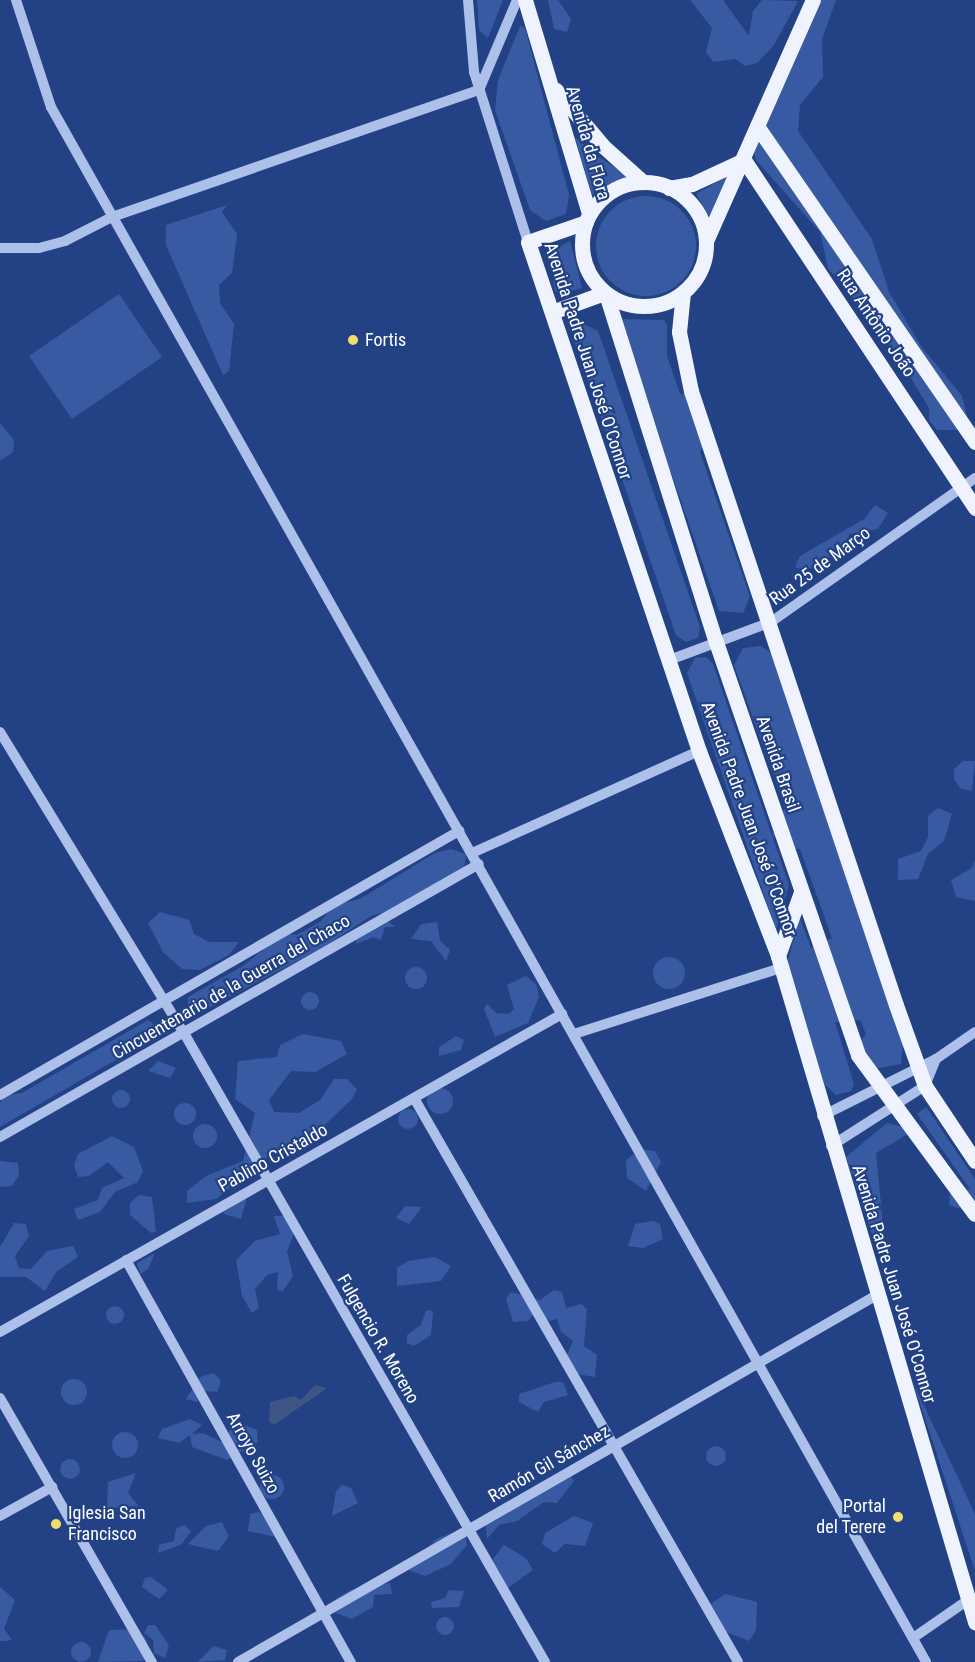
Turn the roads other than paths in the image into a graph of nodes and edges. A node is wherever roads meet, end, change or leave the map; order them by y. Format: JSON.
{"nodes":[{"id":1,"x":16,"y":0,"type":"edge"},
{"id":2,"x":468,"y":0,"type":"edge"},
{"id":3,"x":517,"y":0,"type":"edge"},
{"id":4,"x":525,"y":0,"type":"edge"},
{"id":5,"x":813,"y":0,"type":"edge"},
{"id":6,"x":550,"y":83,"type":"junction"},
{"id":7,"x":479,"y":90,"type":"junction"},
{"id":8,"x":757,"y":126,"type":"junction"},
{"id":9,"x":744,"y":160,"type":"junction"},
{"id":10,"x":643,"y":182,"type":"junction"},
{"id":11,"x":669,"y":188,"type":"junction"},
{"id":12,"x":112,"y":217,"type":"junction"},
{"id":13,"x":588,"y":218,"type":"junction"},
{"id":14,"x":706,"y":241,"type":"junction"},
{"id":15,"x":528,"y":242,"type":"junction"},
{"id":16,"x":0,"y":248,"type":"edge"},
{"id":17,"x":684,"y":292,"type":"junction"},
{"id":18,"x":605,"y":294,"type":"junction"},
{"id":19,"x":552,"y":312,"type":"junction"},
{"id":20,"x":975,"y":442,"type":"edge"},
{"id":21,"x":975,"y":478,"type":"edge"},
{"id":22,"x":962,"y":488,"type":"junction"},
{"id":23,"x":975,"y":508,"type":"edge"},
{"id":24,"x":771,"y":622,"type":"junction"},
{"id":25,"x":716,"y":642,"type":"junction"},
{"id":26,"x":672,"y":658,"type":"junction"},
{"id":27,"x":0,"y":732,"type":"edge"},
{"id":28,"x":699,"y":751,"type":"junction"},
{"id":29,"x":459,"y":831,"type":"junction"},
{"id":30,"x":472,"y":853,"type":"junction"},
{"id":31,"x":479,"y":864,"type":"junction"},
{"id":32,"x":801,"y":892,"type":"junction"},
{"id":33,"x":779,"y":962,"type":"junction"},
{"id":34,"x":164,"y":1001,"type":"junction"},
{"id":35,"x":562,"y":1014,"type":"junction"},
{"id":36,"x":975,"y":1032,"type":"edge"},
{"id":37,"x":184,"y":1033,"type":"junction"},
{"id":38,"x":574,"y":1034,"type":"junction"},
{"id":39,"x":936,"y":1059,"type":"junction"},
{"id":40,"x":919,"y":1066,"type":"junction"},
{"id":41,"x":880,"y":1085,"type":"junction"},
{"id":42,"x":925,"y":1086,"type":"junction"},
{"id":43,"x":0,"y":1095,"type":"edge"},
{"id":44,"x":414,"y":1098,"type":"junction"},
{"id":45,"x":898,"y":1103,"type":"junction"},
{"id":46,"x":822,"y":1116,"type":"junction"},
{"id":47,"x":0,"y":1137,"type":"edge"},
{"id":48,"x":831,"y":1146,"type":"junction"},
{"id":49,"x":975,"y":1161,"type":"edge"},
{"id":50,"x":268,"y":1180,"type":"junction"},
{"id":51,"x":975,"y":1214,"type":"edge"},
{"id":52,"x":126,"y":1260,"type":"junction"},
{"id":53,"x":877,"y":1295,"type":"junction"},
{"id":54,"x":0,"y":1332,"type":"edge"},
{"id":55,"x":759,"y":1364,"type":"junction"},
{"id":56,"x":0,"y":1398,"type":"edge"},
{"id":57,"x":614,"y":1446,"type":"junction"},
{"id":58,"x":52,"y":1487,"type":"junction"},
{"id":59,"x":0,"y":1516,"type":"edge"},
{"id":60,"x":469,"y":1530,"type":"junction"},
{"id":61,"x":968,"y":1600,"type":"junction"},
{"id":62,"x":324,"y":1613,"type":"junction"},
{"id":63,"x":975,"y":1622,"type":"edge"},
{"id":64,"x":913,"y":1638,"type":"junction"},
{"id":65,"x":153,"y":1662,"type":"edge"},
{"id":66,"x":238,"y":1662,"type":"edge"},
{"id":67,"x":351,"y":1662,"type":"edge"},
{"id":68,"x":544,"y":1662,"type":"edge"},
{"id":69,"x":738,"y":1662,"type":"edge"},
{"id":70,"x":926,"y":1662,"type":"edge"}],
"edges":[{"from":1,"to":12,"type":"street"},
{"from":2,"to":7,"type":"street","name":"Avenida Padre Juan José O'Connor"},
{"from":3,"to":7,"type":"street"},
{"from":4,"to":6,"type":"main road","name":"Avenida da Flora"},
{"from":5,"to":8,"type":"main road"},
{"from":6,"to":10,"type":"main road","name":"Avenida da Flora"},
{"from":6,"to":13,"type":"main road","name":"Avenida da Flora"},
{"from":7,"to":12,"type":"street"},
{"from":7,"to":15,"type":"street","name":"Avenida Padre Juan José O'Connor"},
{"from":8,"to":9,"type":"main road"},
{"from":8,"to":20,"type":"main road","name":"Rua Antônio João"},
{"from":9,"to":11,"type":"main road"},
{"from":9,"to":14,"type":"main road"},
{"from":9,"to":22,"type":"main road","name":"Rua Antônio João"},
{"from":10,"to":11,"type":"main road"},
{"from":10,"to":13,"type":"main road"},
{"from":11,"to":14,"type":"main road"},
{"from":12,"to":16,"type":"street"},
{"from":12,"to":29,"type":"street"},
{"from":13,"to":15,"type":"main road"},
{"from":13,"to":18,"type":"main road"},
{"from":14,"to":17,"type":"main road"},
{"from":15,"to":19,"type":"main road","name":"Avenida Padre Juan José O'Connor"},
{"from":17,"to":18,"type":"main road"},
{"from":17,"to":24,"type":"main road"},
{"from":18,"to":19,"type":"main road"},
{"from":18,"to":25,"type":"main road","name":"Avenida Brasil"},
{"from":19,"to":26,"type":"main road","name":"Avenida Padre Juan José O'Connor"},
{"from":21,"to":22,"type":"street","name":"Rua 25 de Março"},
{"from":22,"to":23,"type":"main road","name":"Rua Antônio João"},
{"from":22,"to":24,"type":"street","name":"Rua 25 de Março"},
{"from":24,"to":25,"type":"street","name":"Rua 25 de Março"},
{"from":24,"to":40,"type":"main road"},
{"from":25,"to":26,"type":"street","name":"Rua 25 de Março"},
{"from":25,"to":32,"type":"main road","name":"Avenida Brasil"},
{"from":26,"to":28,"type":"main road","name":"Avenida Padre Juan José O'Connor"},
{"from":27,"to":34,"type":"street","name":"Fulgencio R. Moreno"},
{"from":28,"to":30,"type":"street"},
{"from":28,"to":33,"type":"main road","name":"Avenida Padre Juan José O'Connor"},
{"from":29,"to":30,"type":"street"},
{"from":29,"to":34,"type":"street","name":"Cincuentenario de la Guerra del Chaco"},
{"from":30,"to":31,"type":"street"},
{"from":31,"to":35,"type":"street"},
{"from":31,"to":37,"type":"street","name":"Cincuentenario de la Guerra del Chaco"},
{"from":32,"to":33,"type":"main road"},
{"from":32,"to":41,"type":"main road","name":"Avenida Brasil"},
{"from":33,"to":38,"type":"street"},
{"from":33,"to":46,"type":"main road","name":"Avenida Padre Juan José O'Connor"},
{"from":34,"to":37,"type":"street","name":"Fulgencio R. Moreno"},
{"from":34,"to":43,"type":"street","name":"Cincuentenario de la Guerra del Chaco"},
{"from":35,"to":38,"type":"street"},
{"from":35,"to":44,"type":"street","name":"Pablino Cristaldo"},
{"from":36,"to":39,"type":"street"},
{"from":37,"to":47,"type":"street","name":"Cincuentenario de la Guerra del Chaco"},
{"from":37,"to":50,"type":"street","name":"Fulgencio R. Moreno"},
{"from":38,"to":55,"type":"street"},
{"from":39,"to":40,"type":"street"},
{"from":39,"to":42,"type":"street"},
{"from":40,"to":41,"type":"street"},
{"from":40,"to":42,"type":"main road"},
{"from":41,"to":45,"type":"main road","name":"Avenida Brasil"},
{"from":41,"to":46,"type":"street"},
{"from":42,"to":45,"type":"street"},
{"from":42,"to":49,"type":"main road"},
{"from":44,"to":50,"type":"street","name":"Pablino Cristaldo"},
{"from":44,"to":57,"type":"street"},
{"from":45,"to":48,"type":"street"},
{"from":45,"to":51,"type":"main road","name":"Avenida Brasil"},
{"from":46,"to":48,"type":"main road","name":"Avenida Padre Juan José O'Connor"},
{"from":48,"to":53,"type":"main road","name":"Avenida Padre Juan José O'Connor"},
{"from":50,"to":52,"type":"street","name":"Pablino Cristaldo"},
{"from":50,"to":60,"type":"street","name":"Fulgencio R. Moreno"},
{"from":52,"to":54,"type":"street","name":"Pablino Cristaldo"},
{"from":52,"to":62,"type":"street","name":"Arroyo Suizo"},
{"from":53,"to":55,"type":"street","name":"Ramón Gil Sánchez"},
{"from":53,"to":61,"type":"main road","name":"Avenida Padre Juan José O'Connor"},
{"from":55,"to":57,"type":"street","name":"Ramón Gil Sánchez"},
{"from":55,"to":64,"type":"street"},
{"from":56,"to":58,"type":"street"},
{"from":57,"to":60,"type":"street","name":"Ramón Gil Sánchez"},
{"from":57,"to":69,"type":"street"},
{"from":58,"to":59,"type":"street"},
{"from":58,"to":65,"type":"street"},
{"from":60,"to":62,"type":"street","name":"Ramón Gil Sánchez"},
{"from":60,"to":68,"type":"street","name":"Fulgencio R. Moreno"},
{"from":61,"to":63,"type":"main road","name":"Avenida Padre Juan José O'Connor"},
{"from":61,"to":64,"type":"street"},
{"from":62,"to":66,"type":"street","name":"Ramón Gil Sánchez"},
{"from":62,"to":67,"type":"street","name":"Arroyo Suizo"},
{"from":64,"to":70,"type":"street"}]}
